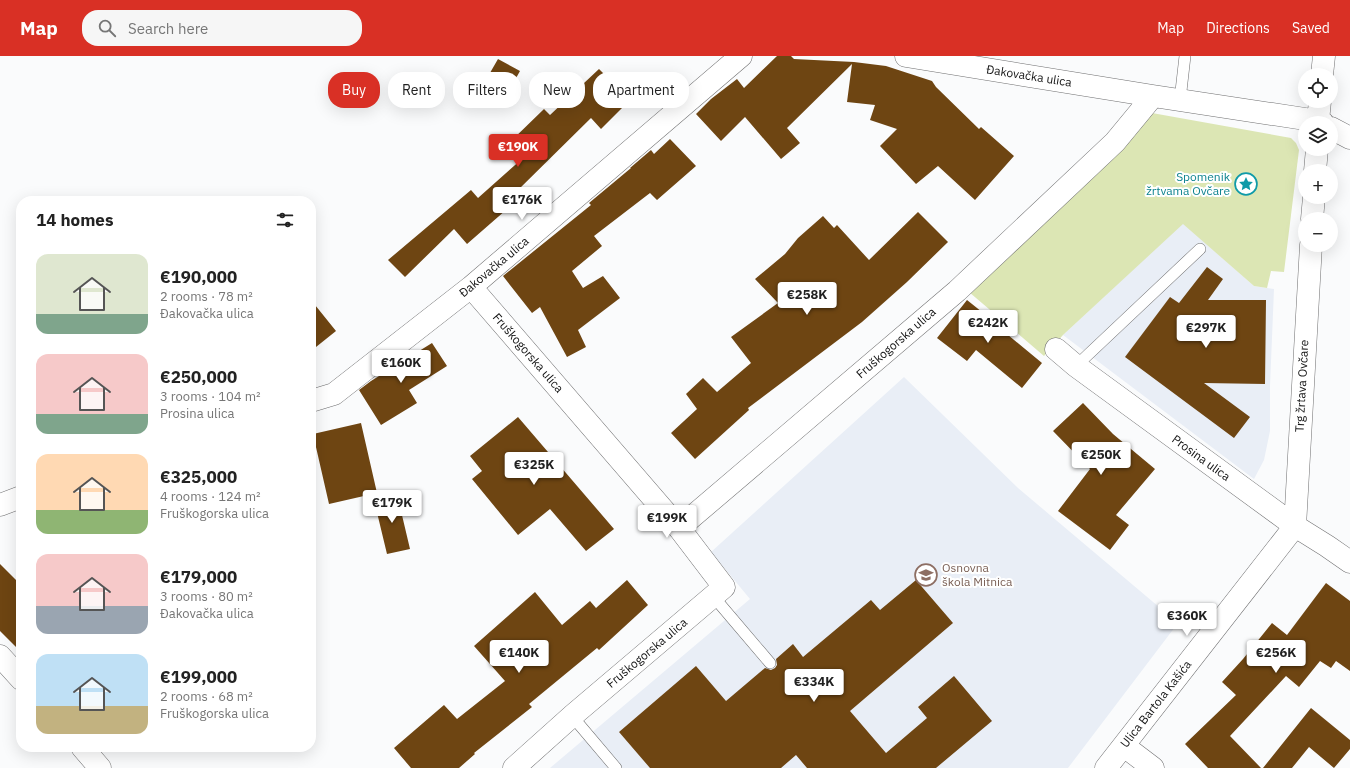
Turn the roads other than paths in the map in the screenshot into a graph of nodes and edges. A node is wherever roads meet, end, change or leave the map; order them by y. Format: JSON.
{"nodes":[{"id":1,"x":741,"y":56,"type":"edge"},
{"id":2,"x":906,"y":56,"type":"edge"},
{"id":3,"x":1185,"y":56,"type":"edge"},
{"id":4,"x":1324,"y":56,"type":"edge"},
{"id":5,"x":1323,"y":68,"type":"edge"},
{"id":6,"x":1153,"y":96,"type":"junction"},
{"id":7,"x":1180,"y":100,"type":"junction"},
{"id":8,"x":1300,"y":116,"type":"edge"},
{"id":9,"x":1338,"y":130,"type":"edge"},
{"id":10,"x":1350,"y":138,"type":"edge"},
{"id":11,"x":1200,"y":249,"type":"dead end"},
{"id":12,"x":1311,"y":252,"type":"edge"},
{"id":13,"x":471,"y":287,"type":"junction"},
{"id":14,"x":1056,"y":349,"type":"dead end"},
{"id":15,"x":1076,"y":366,"type":"junction"},
{"id":16,"x":316,"y":399,"type":"edge"},
{"id":17,"x":16,"y":499,"type":"edge"},
{"id":18,"x":0,"y":505,"type":"edge"},
{"id":19,"x":1295,"y":526,"type":"junction"},
{"id":20,"x":679,"y":528,"type":"junction"},
{"id":21,"x":1350,"y":562,"type":"edge"},
{"id":22,"x":713,"y":596,"type":"junction"},
{"id":23,"x":0,"y":656,"type":"edge"},
{"id":24,"x":770,"y":663,"type":"dead end"},
{"id":25,"x":16,"y":674,"type":"edge"},
{"id":26,"x":572,"y":716,"type":"junction"},
{"id":27,"x":1124,"y":746,"type":"junction"},
{"id":28,"x":86,"y":752,"type":"edge"},
{"id":29,"x":100,"y":768,"type":"edge"},
{"id":30,"x":514,"y":768,"type":"edge"},
{"id":31,"x":616,"y":768,"type":"edge"},
{"id":32,"x":1106,"y":768,"type":"edge"},
{"id":33,"x":1153,"y":768,"type":"edge"}],
"edges":[{"from":1,"to":13,"type":"street","name":"Đakovačka ulica"},
{"from":2,"to":6,"type":"street","name":"Đakovačka ulica"},
{"from":3,"to":7,"type":"lane"},
{"from":4,"to":5,"type":"street"},
{"from":6,"to":7,"type":"street"},
{"from":6,"to":20,"type":"street","name":"Fruškogorska ulica"},
{"from":7,"to":8,"type":"street"},
{"from":9,"to":10,"type":"street"},
{"from":11,"to":15,"type":"lane"},
{"from":12,"to":19,"type":"street","name":"Trg žrtava Ovčare"},
{"from":13,"to":16,"type":"street","name":"Đakovačka ulica"},
{"from":13,"to":20,"type":"street","name":"Fruškogorska ulica"},
{"from":14,"to":15,"type":"street","name":"Prosina ulica"},
{"from":15,"to":19,"type":"street","name":"Prosina ulica"},
{"from":17,"to":18,"type":"street"},
{"from":19,"to":21,"type":"street","name":"Prosina ulica"},
{"from":19,"to":27,"type":"street","name":"Ulica Bartola Kašića"},
{"from":20,"to":22,"type":"street","name":"Fruškogorska ulica"},
{"from":22,"to":24,"type":"lane"},
{"from":22,"to":26,"type":"street","name":"Fruškogorska ulica"},
{"from":23,"to":25,"type":"street"},
{"from":26,"to":30,"type":"street","name":"Fruškogorska ulica"},
{"from":26,"to":31,"type":"lane"},
{"from":27,"to":32,"type":"street","name":"Ulica Bartola Kašića"},
{"from":27,"to":33,"type":"street"},
{"from":28,"to":29,"type":"street"}]}
